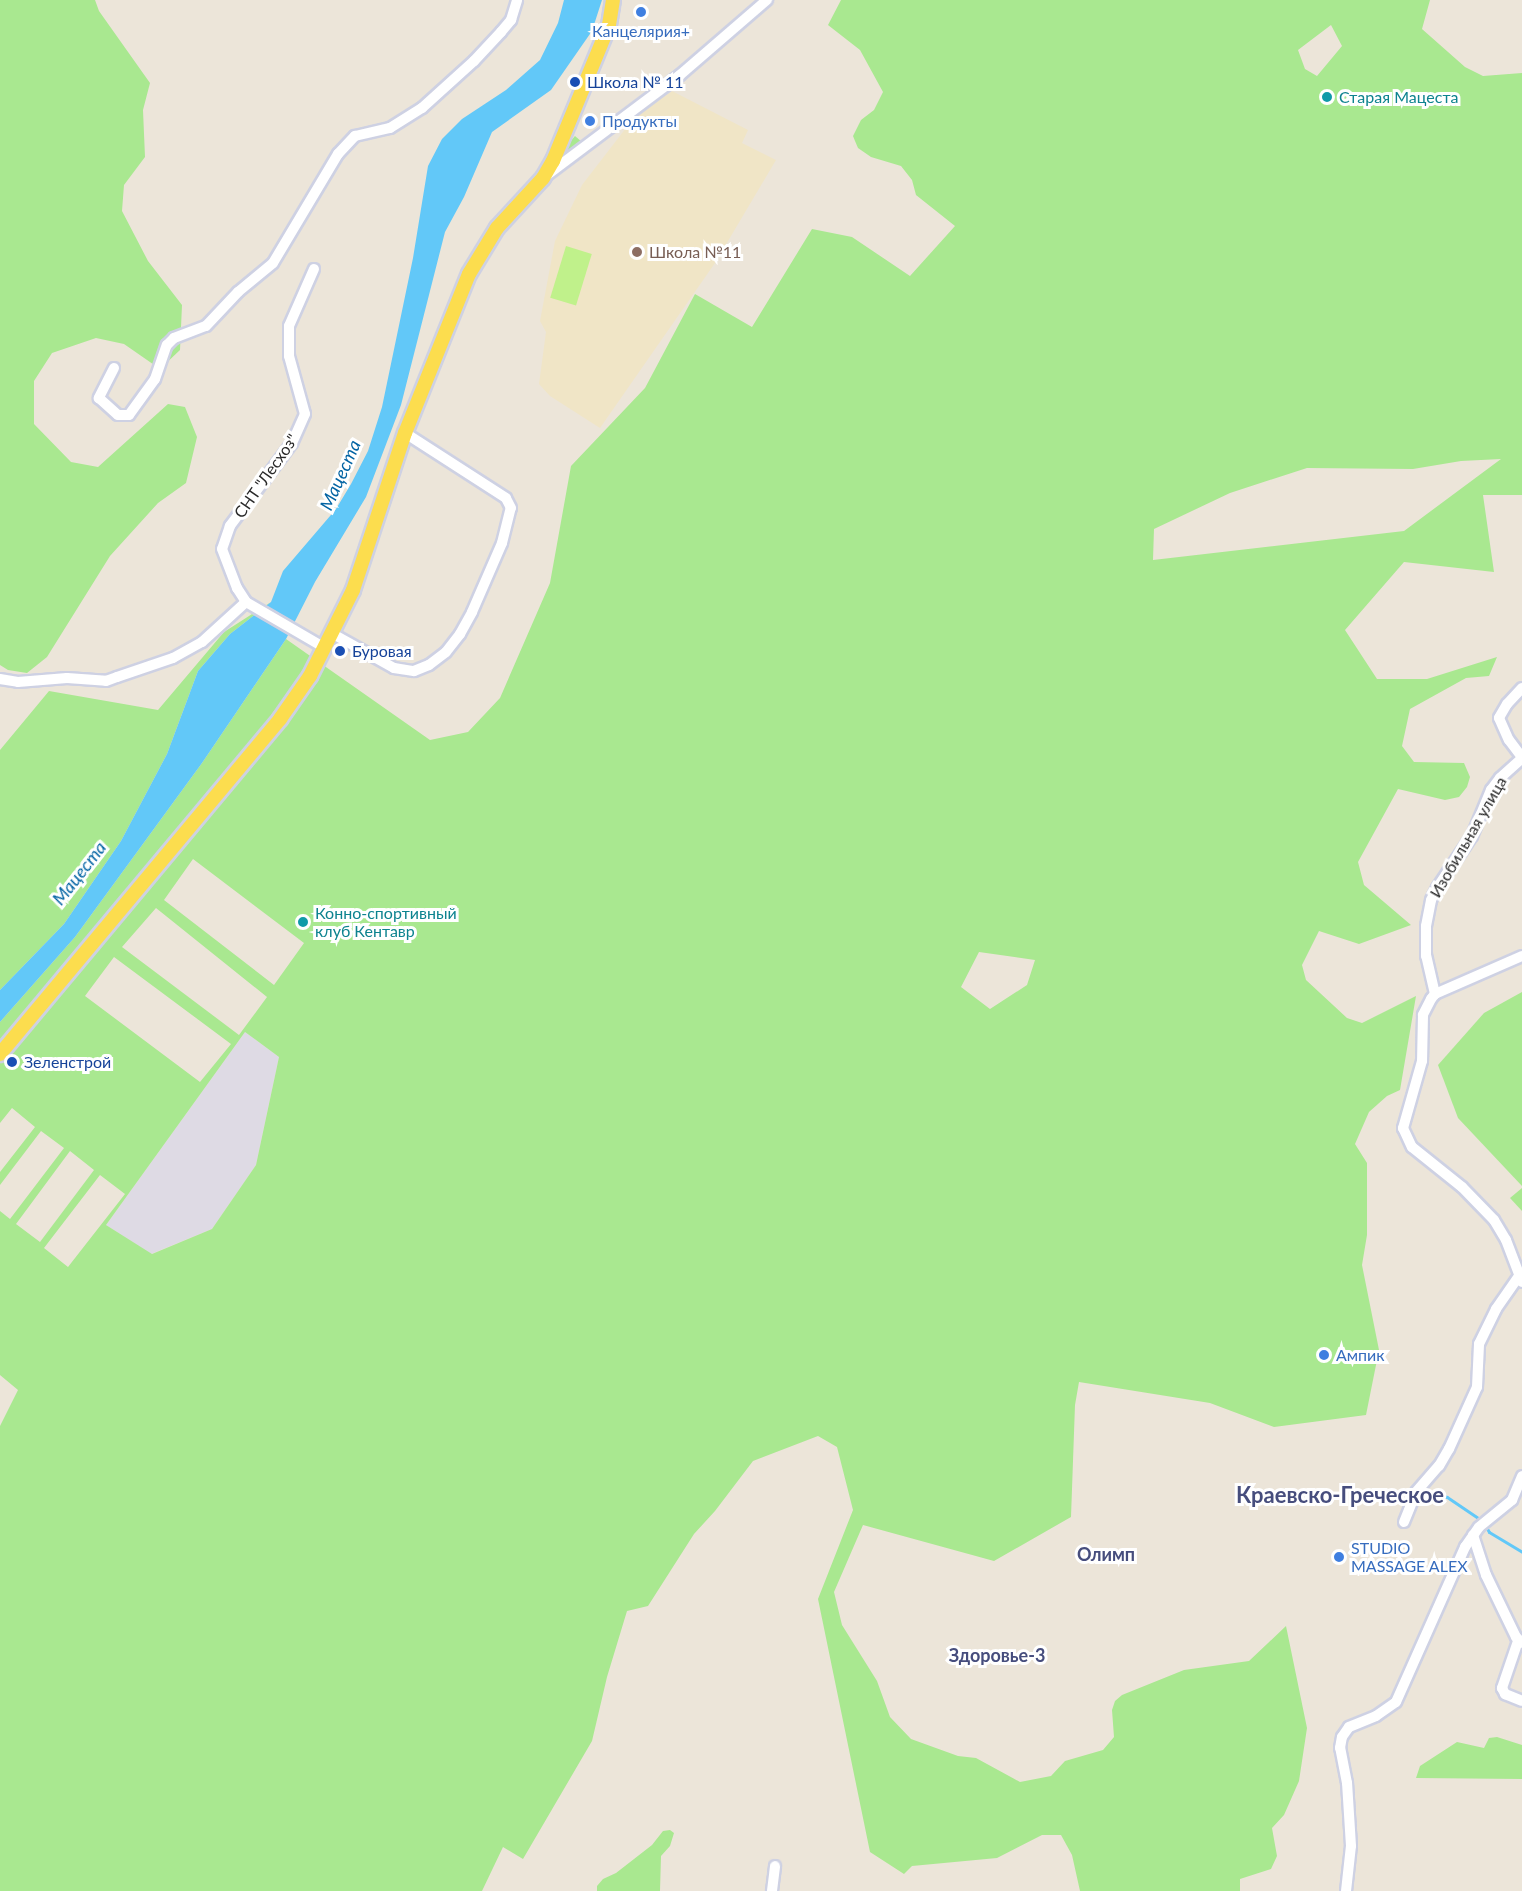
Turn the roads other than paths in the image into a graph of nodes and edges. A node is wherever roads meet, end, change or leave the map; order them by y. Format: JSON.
{"nodes":[{"id":1,"x":517,"y":0,"type":"edge"},
{"id":2,"x":613,"y":0,"type":"edge"},
{"id":3,"x":767,"y":0,"type":"edge"},
{"id":4,"x":543,"y":178,"type":"junction"},
{"id":5,"x":314,"y":269,"type":"dead end"},
{"id":6,"x":114,"y":368,"type":"dead end"},
{"id":7,"x":405,"y":433,"type":"junction"},
{"id":8,"x":250,"y":605,"type":"junction"},
{"id":9,"x":333,"y":634,"type":"junction"},
{"id":10,"x":325,"y":648,"type":"junction"},
{"id":11,"x":0,"y":678,"type":"edge"},
{"id":12,"x":1522,"y":688,"type":"edge"},
{"id":13,"x":1522,"y":757,"type":"edge"},
{"id":14,"x":1522,"y":956,"type":"edge"},
{"id":15,"x":1435,"y":994,"type":"junction"},
{"id":16,"x":0,"y":1054,"type":"edge"},
{"id":17,"x":1520,"y":1279,"type":"edge"},
{"id":18,"x":1522,"y":1476,"type":"edge"},
{"id":19,"x":1404,"y":1522,"type":"dead end"},
{"id":20,"x":1473,"y":1535,"type":"junction"},
{"id":21,"x":1520,"y":1642,"type":"edge"},
{"id":22,"x":1522,"y":1701,"type":"edge"},
{"id":23,"x":775,"y":1866,"type":"dead end"},
{"id":24,"x":772,"y":1891,"type":"edge"},
{"id":25,"x":1346,"y":1891,"type":"edge"}],
"edges":[{"from":1,"to":6,"type":"street"},
{"from":2,"to":4,"type":"main road"},
{"from":3,"to":4,"type":"street"},
{"from":4,"to":7,"type":"main road"},
{"from":5,"to":8,"type":"street","name":"СНТ \"Лесхоз\""},
{"from":7,"to":9,"type":"main road"},
{"from":7,"to":9,"type":"street"},
{"from":8,"to":10,"type":"street"},
{"from":8,"to":11,"type":"street"},
{"from":9,"to":10,"type":"main road"},
{"from":10,"to":16,"type":"main road"},
{"from":12,"to":13,"type":"street","name":"Изобильная улица"},
{"from":13,"to":15,"type":"street","name":"Изобильная улица"},
{"from":14,"to":15,"type":"street"},
{"from":15,"to":17,"type":"street"},
{"from":17,"to":19,"type":"street"},
{"from":18,"to":20,"type":"street"},
{"from":20,"to":21,"type":"street"},
{"from":20,"to":25,"type":"street"},
{"from":21,"to":22,"type":"street"},
{"from":23,"to":24,"type":"street"}]}
